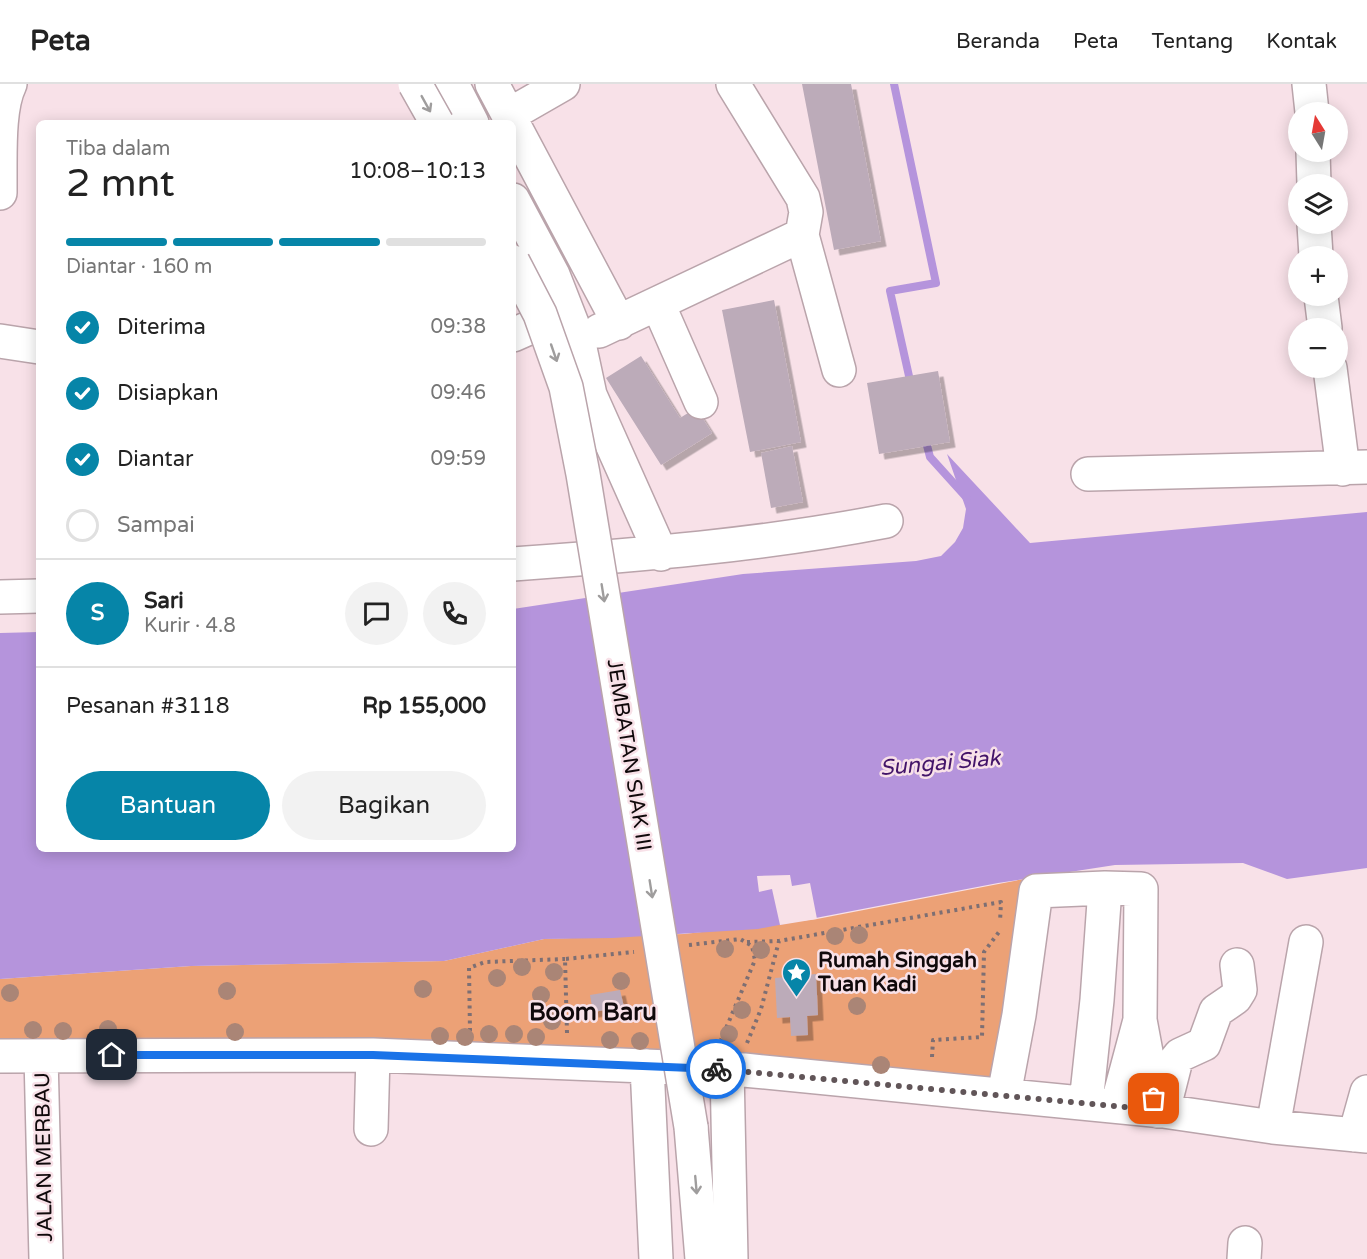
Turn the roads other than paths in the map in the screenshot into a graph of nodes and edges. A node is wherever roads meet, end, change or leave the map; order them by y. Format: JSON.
{"nodes":[{"id":1,"x":10,"y":84,"type":"edge"},
{"id":2,"x":416,"y":84,"type":"edge"},
{"id":3,"x":452,"y":84,"type":"edge"},
{"id":4,"x":492,"y":84,"type":"edge"},
{"id":5,"x":563,"y":84,"type":"edge"},
{"id":6,"x":733,"y":84,"type":"edge"},
{"id":7,"x":1309,"y":84,"type":"edge"},
{"id":8,"x":1311,"y":102,"type":"edge"},
{"id":9,"x":509,"y":115,"type":"junction"},
{"id":10,"x":435,"y":120,"type":"edge"},
{"id":11,"x":470,"y":120,"type":"edge"},
{"id":12,"x":512,"y":120,"type":"edge"},
{"id":13,"x":516,"y":128,"type":"edge"},
{"id":14,"x":0,"y":165,"type":"edge"},
{"id":15,"x":0,"y":193,"type":"edge"},
{"id":16,"x":516,"y":206,"type":"edge"},
{"id":17,"x":802,"y":235,"type":"junction"},
{"id":18,"x":516,"y":268,"type":"edge"},
{"id":19,"x":658,"y":304,"type":"junction"},
{"id":20,"x":620,"y":323,"type":"junction"},
{"id":21,"x":572,"y":325,"type":"junction"},
{"id":22,"x":516,"y":334,"type":"edge"},
{"id":23,"x":0,"y":341,"type":"edge"},
{"id":24,"x":36,"y":347,"type":"edge"},
{"id":25,"x":839,"y":370,"type":"dead end"},
{"id":26,"x":1332,"y":378,"type":"edge"},
{"id":27,"x":701,"y":402,"type":"dead end"},
{"id":28,"x":1355,"y":468,"type":"edge"},
{"id":29,"x":1088,"y":474,"type":"dead end"},
{"id":30,"x":886,"y":521,"type":"dead end"},
{"id":31,"x":661,"y":554,"type":"junction"},
{"id":32,"x":516,"y":564,"type":"edge"},
{"id":33,"x":36,"y":596,"type":"edge"},
{"id":34,"x":0,"y":597,"type":"edge"},
{"id":35,"x":1105,"y":888,"type":"junction"},
{"id":36,"x":1306,"y":942,"type":"dead end"},
{"id":37,"x":1237,"y":964,"type":"dead end"},
{"id":38,"x":1140,"y":1020,"type":"junction"},
{"id":39,"x":373,"y":1055,"type":"junction"},
{"id":40,"x":0,"y":1056,"type":"edge"},
{"id":41,"x":41,"y":1056,"type":"junction"},
{"id":42,"x":737,"y":1061,"type":"junction"},
{"id":43,"x":647,"y":1066,"type":"junction"},
{"id":44,"x":1367,"y":1092,"type":"edge"},
{"id":45,"x":1004,"y":1095,"type":"junction"},
{"id":46,"x":1101,"y":1105,"type":"junction"},
{"id":47,"x":1160,"y":1111,"type":"junction"},
{"id":48,"x":1273,"y":1127,"type":"junction"},
{"id":49,"x":371,"y":1129,"type":"dead end"},
{"id":50,"x":1361,"y":1136,"type":"edge"},
{"id":51,"x":46,"y":1259,"type":"edge"},
{"id":52,"x":656,"y":1259,"type":"edge"},
{"id":53,"x":702,"y":1259,"type":"edge"},
{"id":54,"x":731,"y":1259,"type":"edge"}],
"edges":[{"from":1,"to":14,"type":"street"},
{"from":2,"to":10,"type":"street","one_way":true,"bridge":true},
{"from":3,"to":11,"type":"street"},
{"from":4,"to":9,"type":"street"},
{"from":5,"to":9,"type":"street"},
{"from":6,"to":17,"type":"street"},
{"from":7,"to":8,"type":"street"},
{"from":9,"to":12,"type":"street"},
{"from":13,"to":20,"type":"street"},
{"from":14,"to":15,"type":"street"},
{"from":16,"to":21,"type":"street"},
{"from":17,"to":19,"type":"street"},
{"from":17,"to":25,"type":"street"},
{"from":18,"to":53,"type":"street","name":"JEMBATAN SIAK III","one_way":true,"bridge":true},
{"from":19,"to":20,"type":"street"},
{"from":19,"to":27,"type":"street"},
{"from":20,"to":21,"type":"street"},
{"from":21,"to":22,"type":"street"},
{"from":21,"to":31,"type":"street"},
{"from":23,"to":24,"type":"street"},
{"from":26,"to":28,"type":"street"},
{"from":28,"to":29,"type":"street"},
{"from":30,"to":31,"type":"street"},
{"from":31,"to":32,"type":"street"},
{"from":33,"to":34,"type":"street"},
{"from":35,"to":38,"type":"street"},
{"from":35,"to":45,"type":"street"},
{"from":35,"to":46,"type":"street"},
{"from":36,"to":48,"type":"street"},
{"from":37,"to":47,"type":"street"},
{"from":38,"to":46,"type":"street"},
{"from":38,"to":47,"type":"street"},
{"from":39,"to":41,"type":"street"},
{"from":39,"to":43,"type":"street"},
{"from":39,"to":49,"type":"street"},
{"from":40,"to":41,"type":"street"},
{"from":41,"to":51,"type":"street","name":"JALAN MERBAU"},
{"from":42,"to":43,"type":"street"},
{"from":42,"to":45,"type":"street"},
{"from":42,"to":54,"type":"street"},
{"from":43,"to":52,"type":"street"},
{"from":44,"to":50,"type":"street"},
{"from":45,"to":46,"type":"street"},
{"from":46,"to":47,"type":"street"},
{"from":47,"to":48,"type":"street"},
{"from":48,"to":50,"type":"street"}]}
